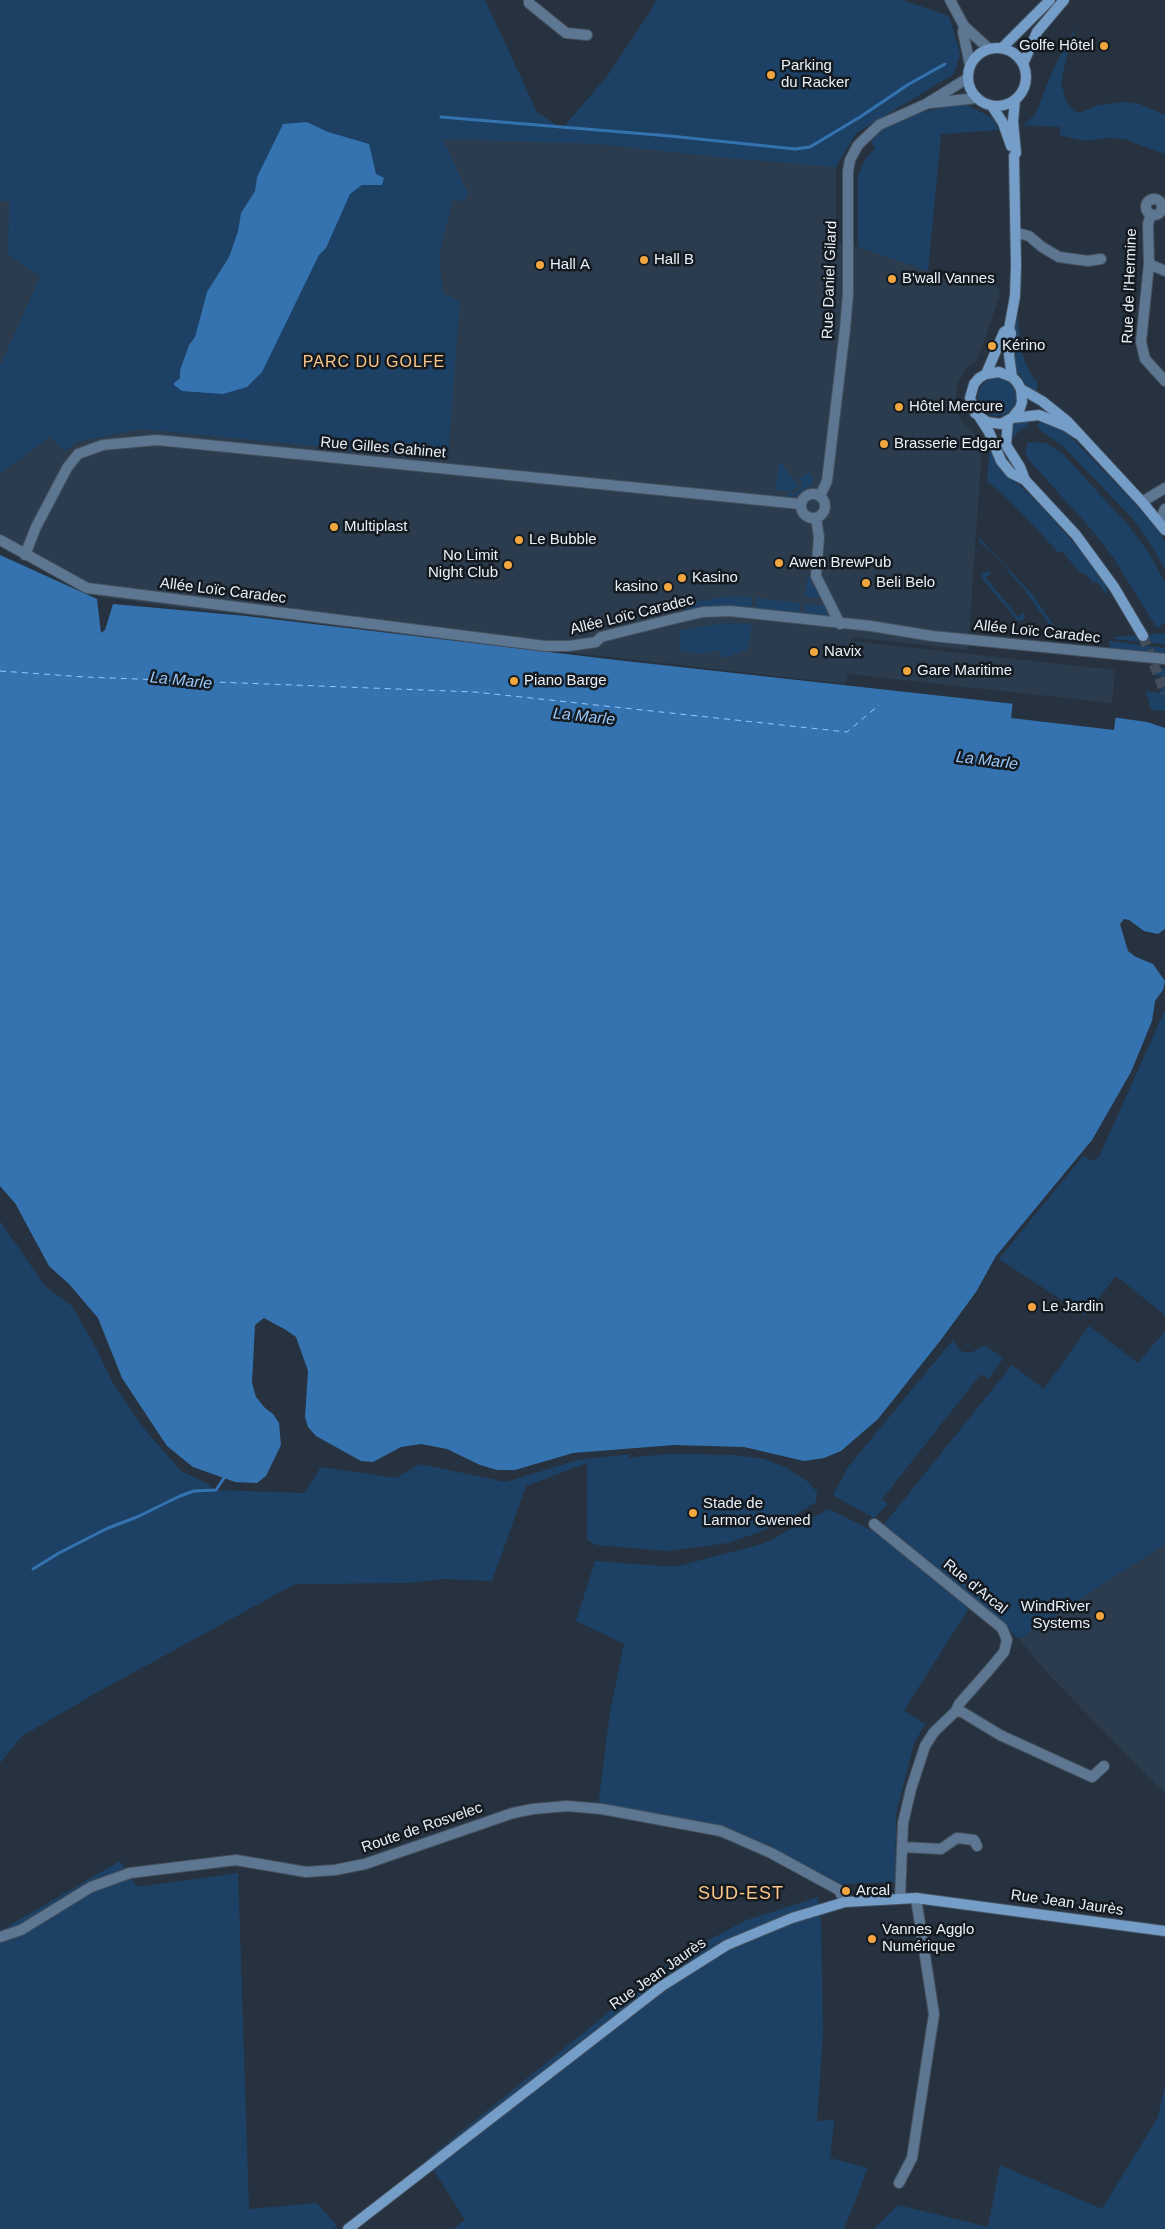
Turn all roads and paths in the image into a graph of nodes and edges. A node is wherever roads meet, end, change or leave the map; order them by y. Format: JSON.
{"nodes":[{"id":1,"x":529,"y":0,"type":"edge"},
{"id":2,"x":950,"y":0,"type":"edge"},
{"id":3,"x":1050,"y":0,"type":"edge"},
{"id":4,"x":1064,"y":0,"type":"edge"},
{"id":5,"x":964,"y":26,"type":"junction"},
{"id":6,"x":587,"y":35,"type":"dead end"},
{"id":7,"x":988,"y":48,"type":"junction"},
{"id":8,"x":1002,"y":48,"type":"junction"},
{"id":9,"x":1024,"y":64,"type":"junction"},
{"id":10,"x":970,"y":65,"type":"junction"},
{"id":11,"x":968,"y":78,"type":"junction"},
{"id":12,"x":977,"y":98,"type":"junction"},
{"id":13,"x":1015,"y":100,"type":"junction"},
{"id":14,"x":926,"y":104,"type":"junction"},
{"id":15,"x":992,"y":106,"type":"junction"},
{"id":16,"x":1014,"y":156,"type":"junction"},
{"id":17,"x":1164,"y":208,"type":"edge"},
{"id":18,"x":1151,"y":214,"type":"junction"},
{"id":19,"x":1016,"y":233,"type":"junction"},
{"id":20,"x":1101,"y":259,"type":"dead end"},
{"id":21,"x":1149,"y":264,"type":"junction"},
{"id":22,"x":1165,"y":271,"type":"edge"},
{"id":23,"x":1009,"y":329,"type":"junction"},
{"id":24,"x":986,"y":374,"type":"junction"},
{"id":25,"x":1012,"y":377,"type":"junction"},
{"id":26,"x":1165,"y":382,"type":"edge"},
{"id":27,"x":1021,"y":389,"type":"junction"},
{"id":28,"x":980,"y":418,"type":"junction"},
{"id":29,"x":1010,"y":420,"type":"junction"},
{"id":30,"x":1078,"y":434,"type":"junction"},
{"id":31,"x":1025,"y":480,"type":"junction"},
{"id":32,"x":1165,"y":488,"type":"edge"},
{"id":33,"x":820,"y":496,"type":"junction"},
{"id":34,"x":1142,"y":502,"type":"junction"},
{"id":35,"x":800,"y":504,"type":"junction"},
{"id":36,"x":1165,"y":509,"type":"edge"},
{"id":37,"x":816,"y":518,"type":"junction"},
{"id":38,"x":1162,"y":526,"type":"edge"},
{"id":39,"x":0,"y":540,"type":"edge"},
{"id":40,"x":24,"y":556,"type":"junction"},
{"id":41,"x":840,"y":624,"type":"junction"},
{"id":42,"x":1143,"y":636,"type":"tunnel mouth"},
{"id":43,"x":1165,"y":660,"type":"edge"},
{"id":44,"x":874,"y":1524,"type":"dead end"},
{"id":45,"x":956,"y":1710,"type":"junction"},
{"id":46,"x":1104,"y":1766,"type":"dead end"},
{"id":47,"x":977,"y":1846,"type":"dead end"},
{"id":48,"x":902,"y":1847,"type":"junction"},
{"id":49,"x":900,"y":1898,"type":"junction"},
{"id":50,"x":916,"y":1898,"type":"junction"},
{"id":51,"x":845,"y":1902,"type":"junction"},
{"id":52,"x":1165,"y":1931,"type":"edge"},
{"id":53,"x":0,"y":1937,"type":"edge"},
{"id":54,"x":899,"y":2183,"type":"dead end"},
{"id":55,"x":353,"y":2227,"type":"edge"}],
"edges":[{"from":1,"to":6,"type":"street"},
{"from":2,"to":5,"type":"street"},
{"from":3,"to":8,"type":"main road"},
{"from":4,"to":9,"type":"main road"},
{"from":5,"to":7,"type":"street"},
{"from":5,"to":10,"type":"street"},
{"from":7,"to":8,"type":"main road"},
{"from":7,"to":10,"type":"main road"},
{"from":8,"to":9,"type":"main road"},
{"from":9,"to":13,"type":"main road"},
{"from":10,"to":11,"type":"main road"},
{"from":11,"to":12,"type":"main road"},
{"from":11,"to":14,"type":"street","name":"Rue Daniel Gilard"},
{"from":12,"to":14,"type":"street","name":"Rue Daniel Gilard"},
{"from":12,"to":15,"type":"main road"},
{"from":13,"to":15,"type":"main road"},
{"from":13,"to":16,"type":"main road"},
{"from":14,"to":33,"type":"street","name":"Rue Daniel Gilard"},
{"from":15,"to":16,"type":"main road"},
{"from":16,"to":19,"type":"main road"},
{"from":17,"to":18,"type":"street","name":"Rue de l'Hermine"},
{"from":17,"to":18,"type":"street","name":"Rue de l'Hermine"},
{"from":18,"to":21,"type":"street","name":"Rue de l'Hermine"},
{"from":19,"to":20,"type":"street"},
{"from":19,"to":23,"type":"main road"},
{"from":21,"to":22,"type":"street"},
{"from":21,"to":26,"type":"street","name":"Rue de l'Hermine"},
{"from":23,"to":24,"type":"main road"},
{"from":23,"to":25,"type":"main road"},
{"from":24,"to":25,"type":"main road"},
{"from":24,"to":28,"type":"main road"},
{"from":25,"to":27,"type":"main road"},
{"from":27,"to":29,"type":"main road"},
{"from":27,"to":30,"type":"main road"},
{"from":28,"to":29,"type":"main road"},
{"from":28,"to":31,"type":"main road"},
{"from":29,"to":30,"type":"main road"},
{"from":29,"to":31,"type":"main road"},
{"from":30,"to":34,"type":"main road"},
{"from":31,"to":42,"type":"main road"},
{"from":32,"to":34,"type":"street"},
{"from":33,"to":35,"type":"street"},
{"from":33,"to":37,"type":"street"},
{"from":34,"to":38,"type":"main road"},
{"from":35,"to":37,"type":"street"},
{"from":35,"to":40,"type":"street","name":"Rue Gilles Gahinet"},
{"from":36,"to":38,"type":"street"},
{"from":37,"to":41,"type":"street"},
{"from":39,"to":40,"type":"street","name":"Allée Loïc Caradec"},
{"from":40,"to":41,"type":"street","name":"Allée Loïc Caradec"},
{"from":41,"to":43,"type":"street","name":"Allée Loïc Caradec"},
{"from":44,"to":45,"type":"street","name":"Rue d'Arcal"},
{"from":45,"to":46,"type":"street"},
{"from":45,"to":48,"type":"street","name":"Rue d'Arcal"},
{"from":47,"to":48,"type":"street"},
{"from":48,"to":49,"type":"street","name":"Rue d'Arcal"},
{"from":49,"to":50,"type":"main road","name":"Rue Jean Jaurès"},
{"from":49,"to":51,"type":"main road","name":"Rue Jean Jaurès"},
{"from":50,"to":52,"type":"main road","name":"Rue Jean Jaurès"},
{"from":50,"to":54,"type":"street"},
{"from":51,"to":53,"type":"street","name":"Route de Rosvelec"},
{"from":51,"to":55,"type":"main road","name":"Rue Jean Jaurès"}]}
